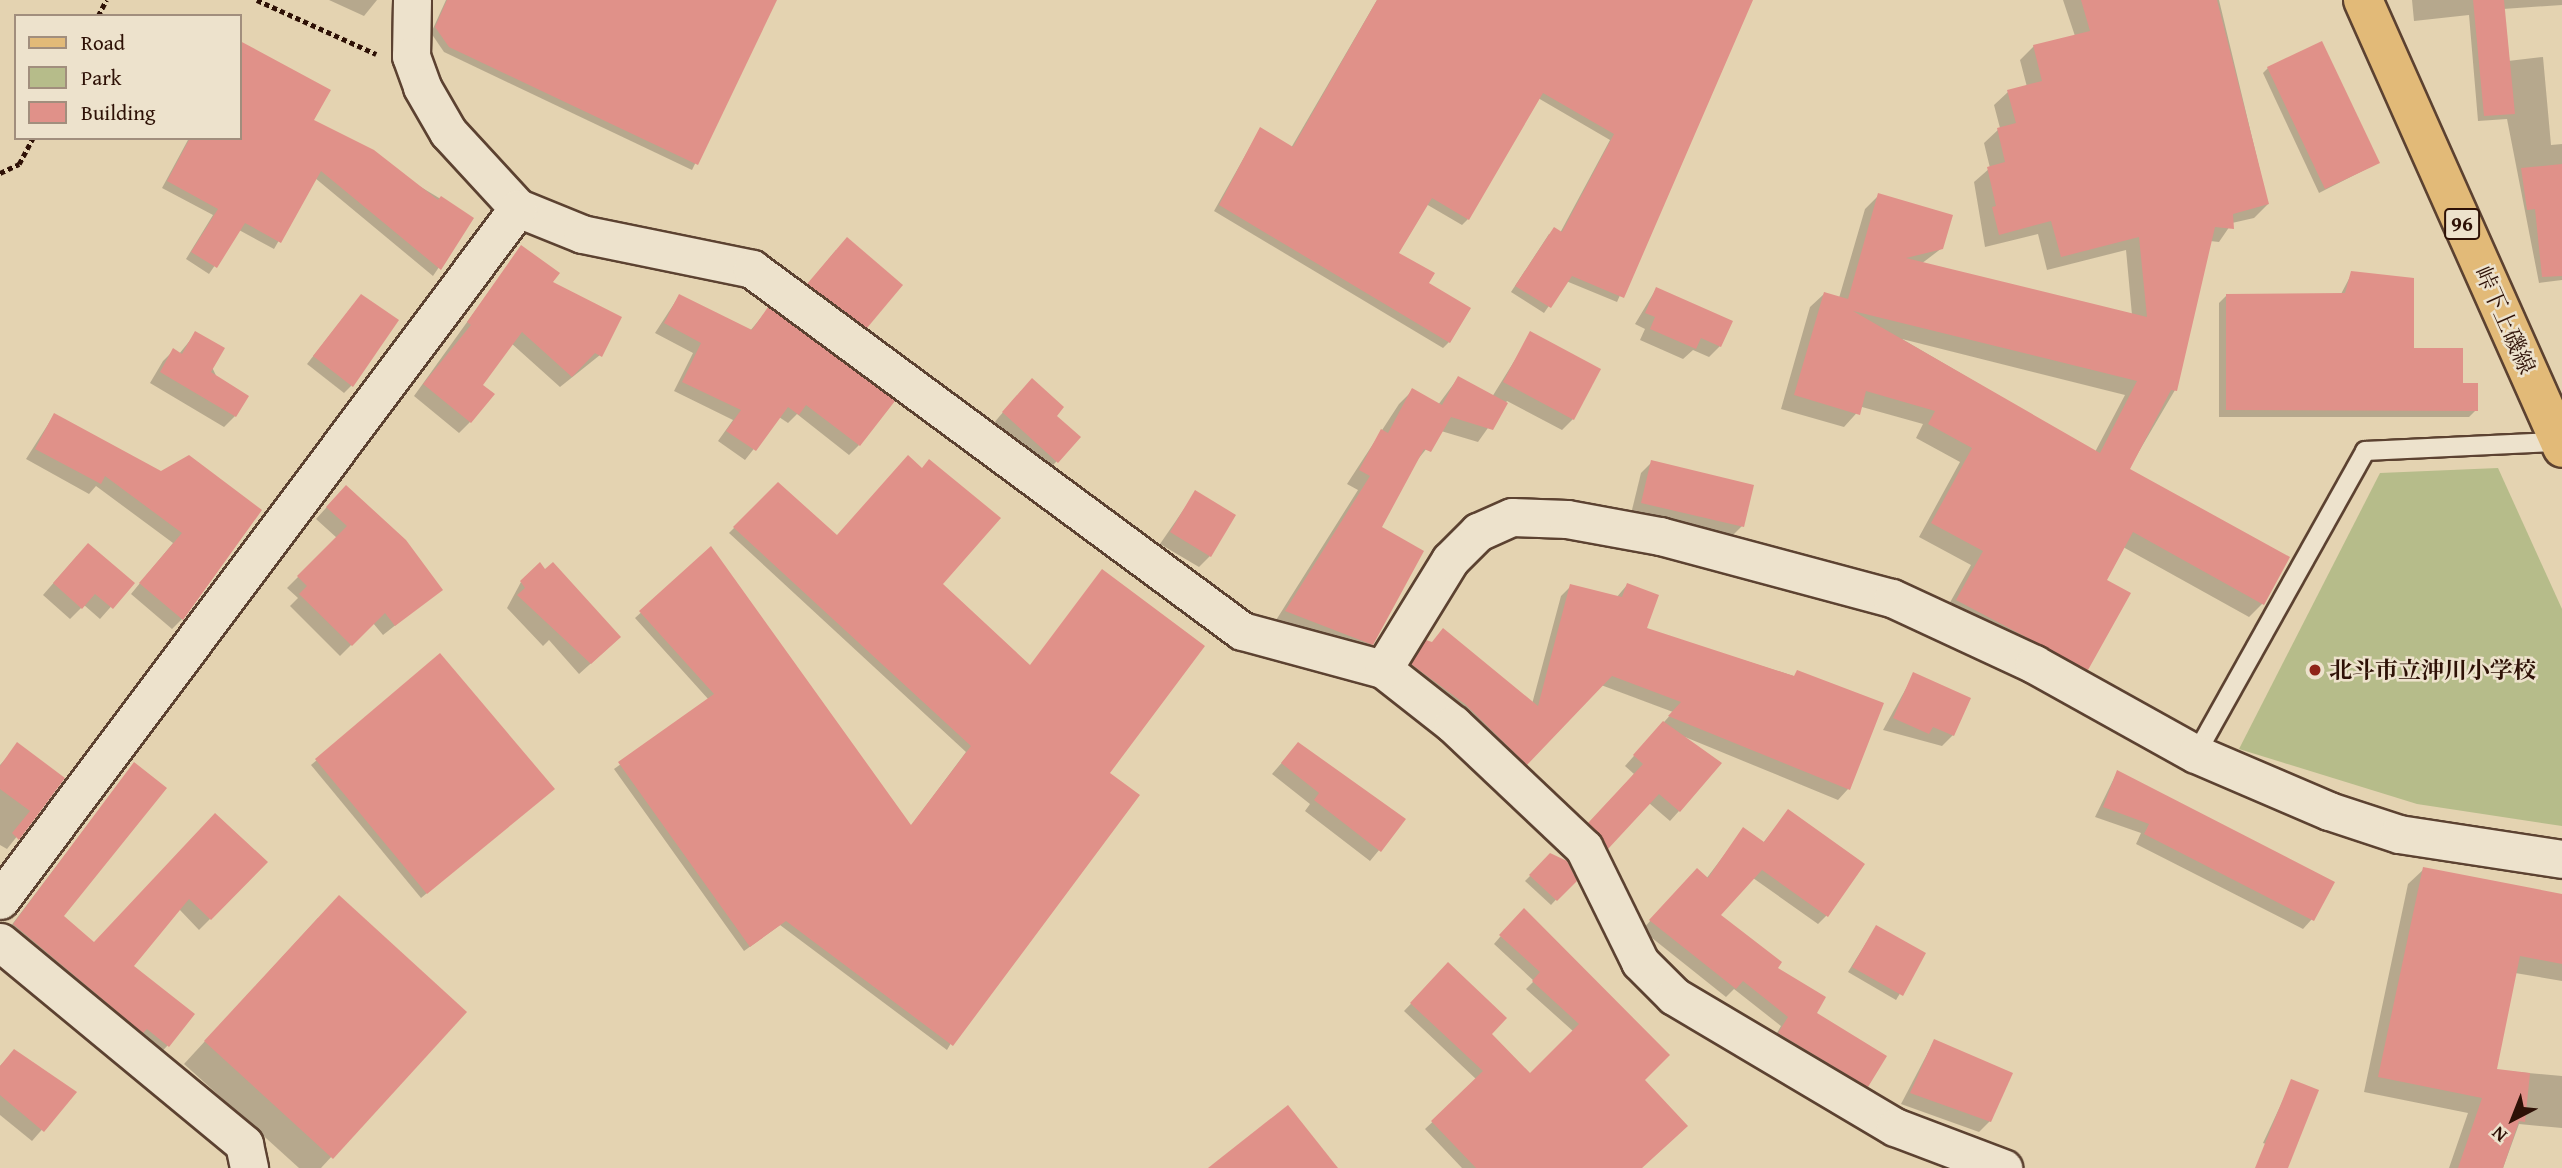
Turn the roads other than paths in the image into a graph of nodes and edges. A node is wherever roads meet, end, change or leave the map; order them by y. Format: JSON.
{"nodes":[{"id":1,"x":412,"y":0,"type":"edge"},
{"id":2,"x":2363,"y":0,"type":"edge"},
{"id":3,"x":518,"y":208,"type":"junction"},
{"id":4,"x":2561,"y":445,"type":"edge"},
{"id":5,"x":1383,"y":669,"type":"junction"},
{"id":6,"x":2196,"y":754,"type":"junction"},
{"id":7,"x":2562,"y":859,"type":"edge"},
{"id":8,"x":0,"y":900,"type":"edge"},
{"id":9,"x":0,"y":942,"type":"edge"},
{"id":10,"x":248,"y":1168,"type":"edge"},
{"id":11,"x":2003,"y":1168,"type":"edge"}],
"edges":[{"from":1,"to":3,"type":"street"},
{"from":2,"to":4,"type":"main road","name":"峠下上磯線","number":"96"},
{"from":3,"to":5,"type":"street"},
{"from":3,"to":8,"type":"street"},
{"from":4,"to":6,"type":"lane"},
{"from":5,"to":6,"type":"street"},
{"from":5,"to":11,"type":"street"},
{"from":6,"to":7,"type":"street"},
{"from":9,"to":10,"type":"street"}]}
